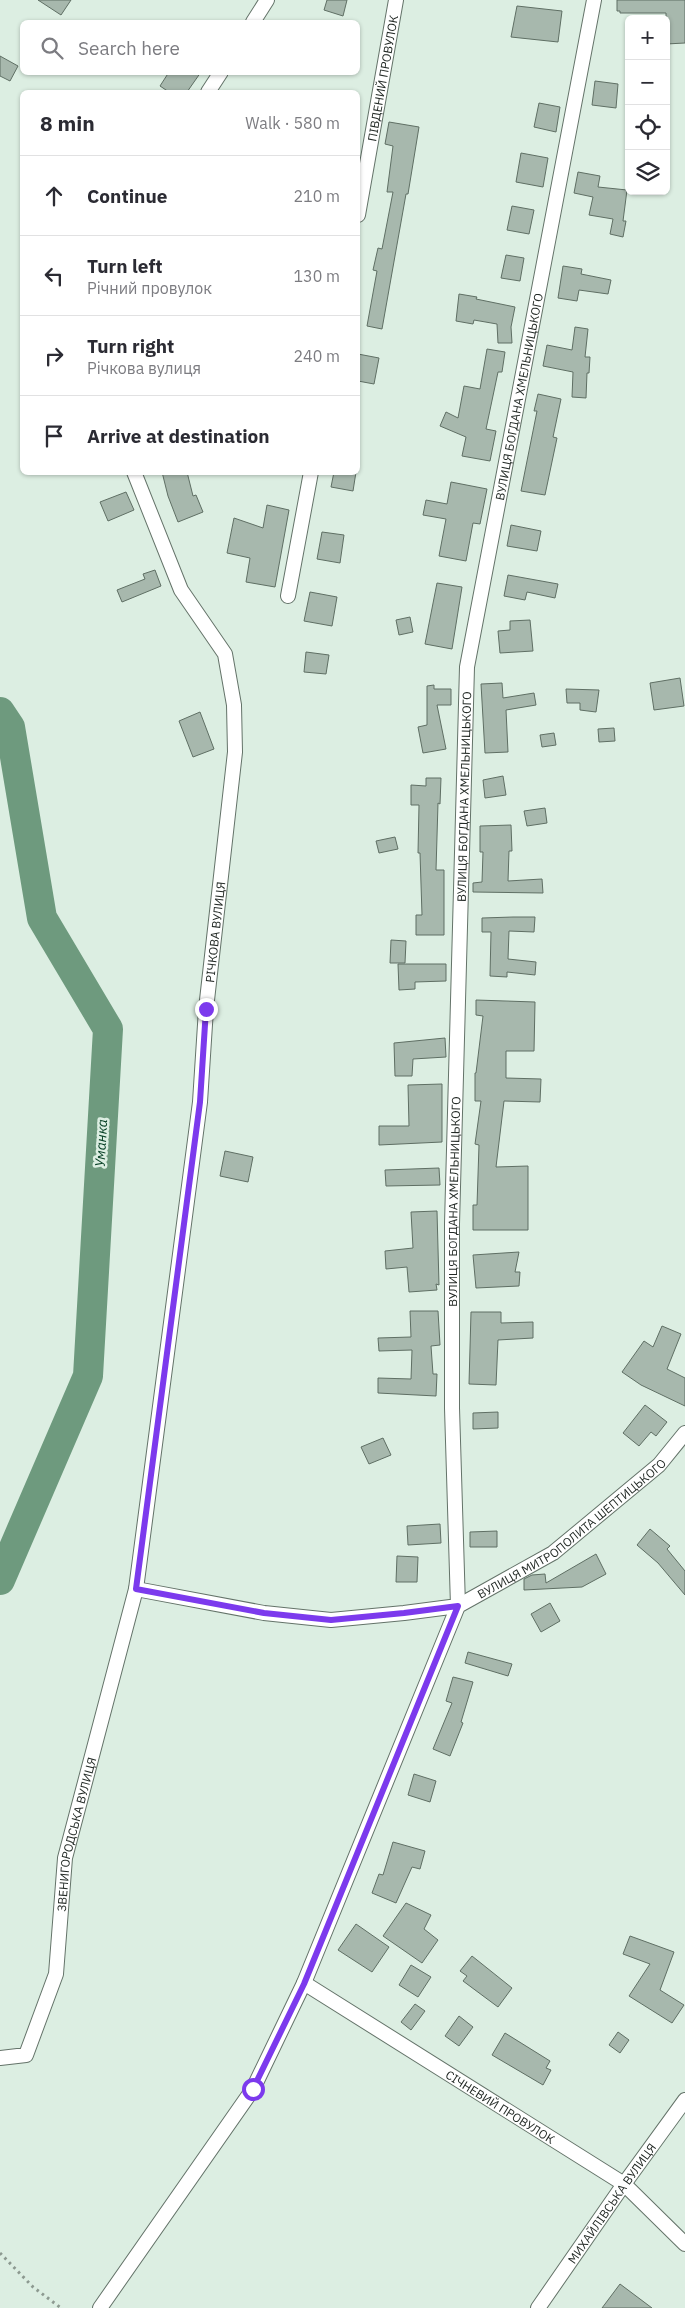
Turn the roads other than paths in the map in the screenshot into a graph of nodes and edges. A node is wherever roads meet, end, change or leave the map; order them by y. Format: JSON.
{"nodes":[{"id":1,"x":267,"y":0,"type":"edge"},
{"id":2,"x":396,"y":0,"type":"edge"},
{"id":3,"x":594,"y":0,"type":"edge"},
{"id":4,"x":254,"y":20,"type":"edge"},
{"id":5,"x":219,"y":75,"type":"edge"},
{"id":6,"x":209,"y":90,"type":"edge"},
{"id":7,"x":360,"y":204,"type":"edge"},
{"id":8,"x":135,"y":475,"type":"edge"},
{"id":9,"x":310,"y":475,"type":"edge"},
{"id":10,"x":288,"y":596,"type":"dead end"},
{"id":11,"x":685,"y":1433,"type":"edge"},
{"id":12,"x":136,"y":1589,"type":"junction"},
{"id":13,"x":458,"y":1606,"type":"junction"},
{"id":14,"x":304,"y":1984,"type":"junction"},
{"id":15,"x":0,"y":2058,"type":"edge"},
{"id":16,"x":685,"y":2100,"type":"edge"},
{"id":17,"x":624,"y":2184,"type":"junction"},
{"id":18,"x":685,"y":2244,"type":"edge"},
{"id":19,"x":100,"y":2308,"type":"edge"},
{"id":20,"x":538,"y":2308,"type":"edge"}],
"edges":[{"from":1,"to":4,"type":"street"},
{"from":2,"to":7,"type":"street","name":"ПІВДЕНИЙ ПРОВУЛОК"},
{"from":3,"to":13,"type":"street","name":"ВУЛИЦЯ БОГДАНА ХМЕЛЬНИЦЬКОГО"},
{"from":5,"to":6,"type":"street"},
{"from":8,"to":12,"type":"street","name":"РІЧКОВА ВУЛИЦЯ"},
{"from":9,"to":10,"type":"street"},
{"from":11,"to":13,"type":"street","name":"ВУЛИЦЯ МИТРОПОЛИТА ШЕПТИЦЬКОГО"},
{"from":12,"to":13,"type":"street"},
{"from":12,"to":15,"type":"street","name":"ЗВЕНИГОРОДСЬКА ВУЛИЦЯ"},
{"from":13,"to":14,"type":"street"},
{"from":14,"to":17,"type":"street","name":"СІЧНЕВИЙ ПРОВУЛОК"},
{"from":14,"to":19,"type":"street"},
{"from":16,"to":17,"type":"street","name":"МИХАЙЛІВСЬКА ВУЛИЦЯ"},
{"from":17,"to":18,"type":"street","name":"СІЧНЕВИЙ ПРОВУЛОК"},
{"from":17,"to":20,"type":"street","name":"МИХАЙЛІВСЬКА ВУЛИЦЯ"}]}
